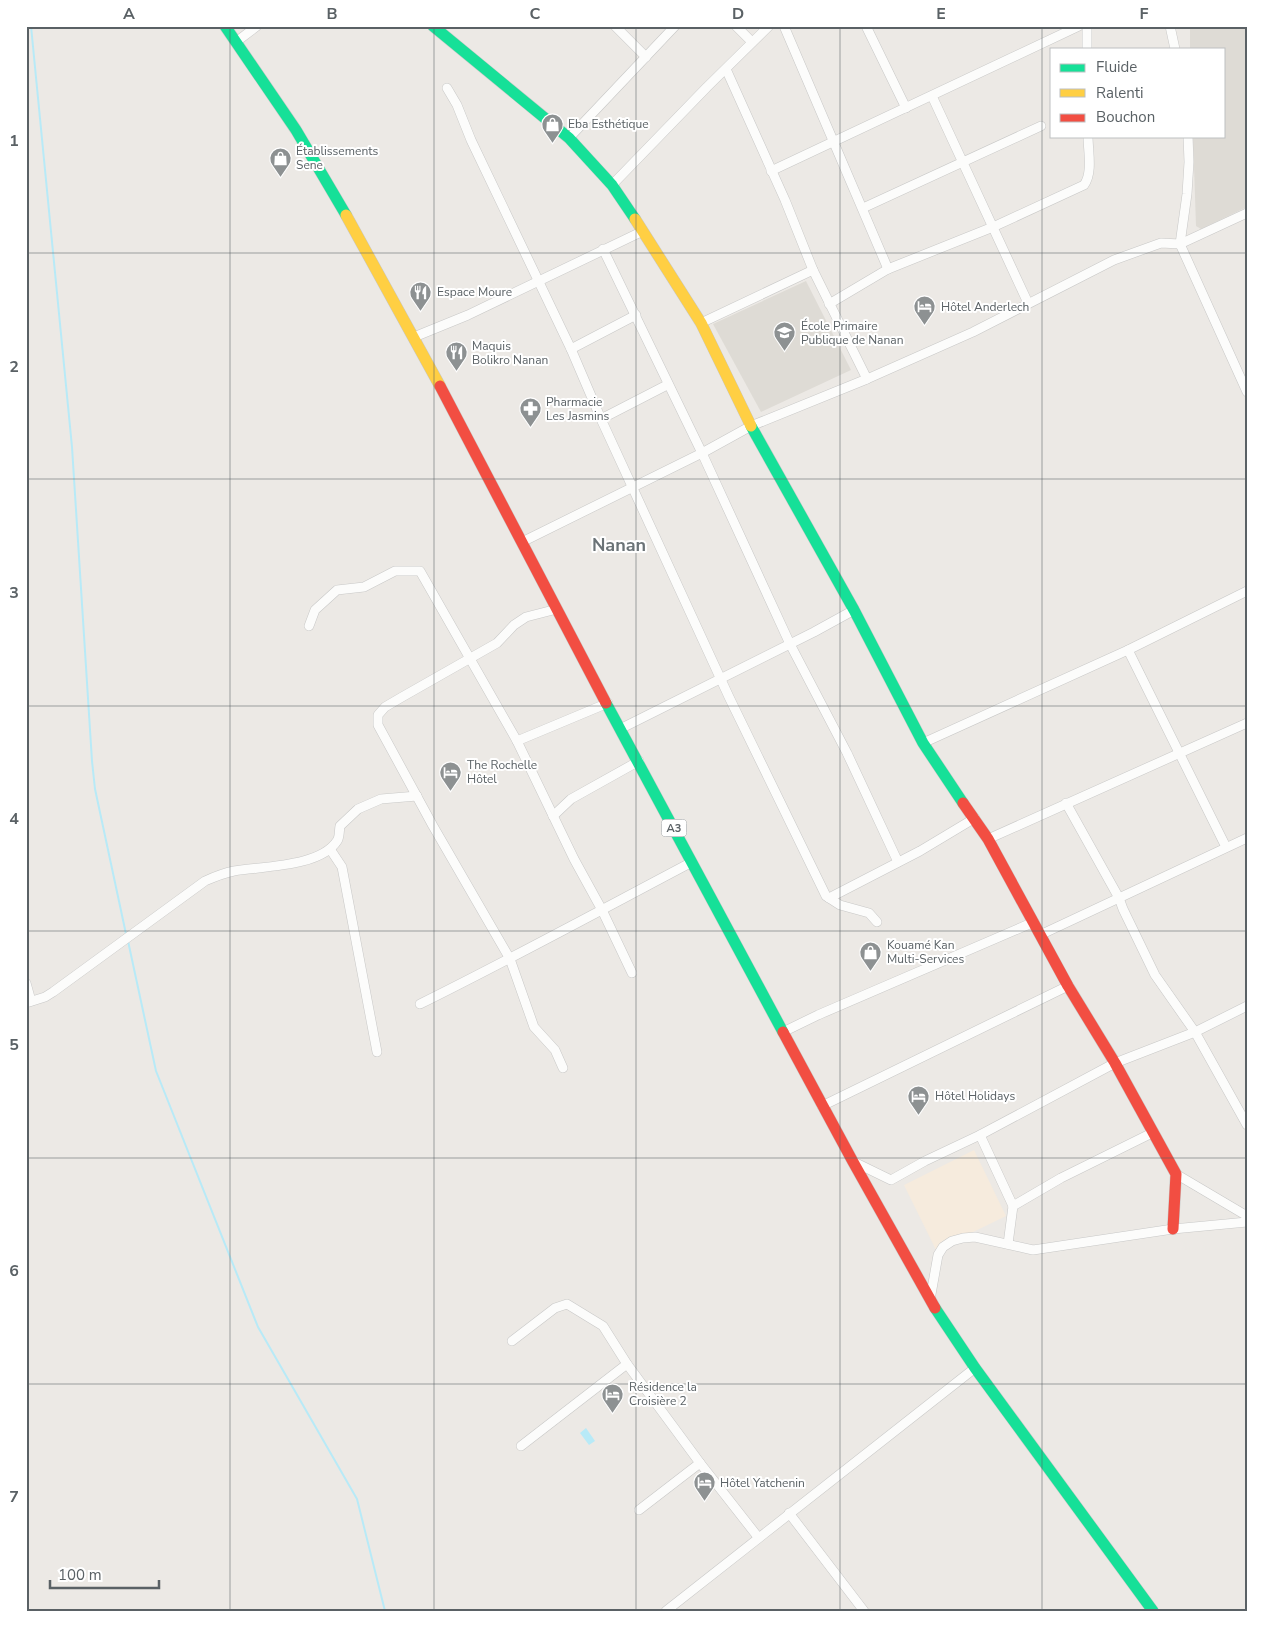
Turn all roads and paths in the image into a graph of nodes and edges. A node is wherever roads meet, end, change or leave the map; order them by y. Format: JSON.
{"nodes":[{"id":1,"x":224,"y":26,"type":"edge"},
{"id":2,"x":256,"y":26,"type":"edge"},
{"id":3,"x":433,"y":26,"type":"edge"},
{"id":4,"x":615,"y":26,"type":"edge"},
{"id":5,"x":675,"y":26,"type":"edge"},
{"id":6,"x":736,"y":26,"type":"edge"},
{"id":7,"x":768,"y":26,"type":"edge"},
{"id":8,"x":784,"y":26,"type":"edge"},
{"id":9,"x":866,"y":26,"type":"edge"},
{"id":10,"x":1079,"y":26,"type":"edge"},
{"id":11,"x":1086,"y":26,"type":"edge"},
{"id":12,"x":1170,"y":26,"type":"edge"},
{"id":13,"x":236,"y":42,"type":"junction"},
{"id":14,"x":752,"y":42,"type":"junction"},
{"id":15,"x":1087,"y":48,"type":"edge"},
{"id":16,"x":1174,"y":48,"type":"edge"},
{"id":17,"x":646,"y":57,"type":"junction"},
{"id":18,"x":726,"y":68,"type":"junction"},
{"id":19,"x":447,"y":88,"type":"dead end"},
{"id":20,"x":932,"y":96,"type":"junction"},
{"id":21,"x":906,"y":108,"type":"junction"},
{"id":22,"x":1041,"y":126,"type":"dead end"},
{"id":23,"x":569,"y":138,"type":"junction"},
{"id":24,"x":1088,"y":138,"type":"edge"},
{"id":25,"x":1188,"y":138,"type":"edge"},
{"id":26,"x":834,"y":142,"type":"junction"},
{"id":27,"x":963,"y":162,"type":"junction"},
{"id":28,"x":771,"y":171,"type":"junction"},
{"id":29,"x":612,"y":185,"type":"junction"},
{"id":30,"x":863,"y":208,"type":"junction"},
{"id":31,"x":1247,"y":213,"type":"edge"},
{"id":32,"x":993,"y":227,"type":"junction"},
{"id":33,"x":643,"y":231,"type":"junction"},
{"id":34,"x":1180,"y":244,"type":"junction"},
{"id":35,"x":602,"y":249,"type":"junction"},
{"id":36,"x":888,"y":269,"type":"junction"},
{"id":37,"x":813,"y":270,"type":"junction"},
{"id":38,"x":538,"y":282,"type":"junction"},
{"id":39,"x":1028,"y":303,"type":"junction"},
{"id":40,"x":829,"y":304,"type":"junction"},
{"id":41,"x":636,"y":316,"type":"junction"},
{"id":42,"x":701,"y":323,"type":"junction"},
{"id":43,"x":414,"y":336,"type":"junction"},
{"id":44,"x":571,"y":349,"type":"junction"},
{"id":45,"x":867,"y":379,"type":"junction"},
{"id":46,"x":668,"y":385,"type":"junction"},
{"id":47,"x":1246,"y":388,"type":"edge"},
{"id":48,"x":601,"y":419,"type":"junction"},
{"id":49,"x":751,"y":426,"type":"junction"},
{"id":50,"x":702,"y":453,"type":"junction"},
{"id":51,"x":633,"y":488,"type":"junction"},
{"id":52,"x":522,"y":542,"type":"junction"},
{"id":53,"x":1247,"y":591,"type":"edge"},
{"id":54,"x":557,"y":609,"type":"junction"},
{"id":55,"x":854,"y":610,"type":"junction"},
{"id":56,"x":309,"y":626,"type":"dead end"},
{"id":57,"x":790,"y":644,"type":"junction"},
{"id":58,"x":1128,"y":650,"type":"junction"},
{"id":59,"x":468,"y":658,"type":"junction"},
{"id":60,"x":721,"y":678,"type":"junction"},
{"id":61,"x":608,"y":703,"type":"junction"},
{"id":62,"x":1247,"y":722,"type":"edge"},
{"id":63,"x":620,"y":729,"type":"junction"},
{"id":64,"x":518,"y":741,"type":"junction"},
{"id":65,"x":923,"y":743,"type":"junction"},
{"id":66,"x":1178,"y":753,"type":"junction"},
{"id":67,"x":639,"y":761,"type":"junction"},
{"id":68,"x":417,"y":796,"type":"junction"},
{"id":69,"x":1066,"y":803,"type":"junction"},
{"id":70,"x":553,"y":816,"type":"junction"},
{"id":71,"x":975,"y":818,"type":"junction"},
{"id":72,"x":1247,"y":838,"type":"edge"},
{"id":73,"x":988,"y":839,"type":"junction"},
{"id":74,"x":1226,"y":847,"type":"junction"},
{"id":75,"x":330,"y":849,"type":"junction"},
{"id":76,"x":692,"y":862,"type":"junction"},
{"id":77,"x":898,"y":862,"type":"junction"},
{"id":78,"x":829,"y":898,"type":"junction"},
{"id":79,"x":1119,"y":898,"type":"junction"},
{"id":80,"x":602,"y":910,"type":"junction"},
{"id":81,"x":877,"y":922,"type":"dead end"},
{"id":82,"x":1034,"y":922,"type":"junction"},
{"id":83,"x":1040,"y":935,"type":"junction"},
{"id":84,"x":510,"y":960,"type":"junction"},
{"id":85,"x":632,"y":974,"type":"dead end"},
{"id":86,"x":26,"y":984,"type":"edge"},
{"id":87,"x":1068,"y":986,"type":"junction"},
{"id":88,"x":28,"y":1002,"type":"edge"},
{"id":89,"x":420,"y":1004,"type":"dead end"},
{"id":90,"x":1247,"y":1006,"type":"edge"},
{"id":91,"x":783,"y":1032,"type":"junction"},
{"id":92,"x":1195,"y":1032,"type":"junction"},
{"id":93,"x":377,"y":1052,"type":"dead end"},
{"id":94,"x":1115,"y":1063,"type":"junction"},
{"id":95,"x":563,"y":1068,"type":"dead end"},
{"id":96,"x":822,"y":1106,"type":"junction"},
{"id":97,"x":1246,"y":1122,"type":"edge"},
{"id":98,"x":1154,"y":1132,"type":"junction"},
{"id":99,"x":980,"y":1135,"type":"junction"},
{"id":100,"x":852,"y":1160,"type":"junction"},
{"id":101,"x":1176,"y":1174,"type":"junction"},
{"id":102,"x":1013,"y":1206,"type":"junction"},
{"id":103,"x":1247,"y":1216,"type":"edge"},
{"id":104,"x":1247,"y":1222,"type":"edge"},
{"id":105,"x":1173,"y":1229,"type":"junction"},
{"id":106,"x":1008,"y":1244,"type":"junction"},
{"id":107,"x":930,"y":1300,"type":"junction"},
{"id":108,"x":512,"y":1341,"type":"dead end"},
{"id":109,"x":627,"y":1364,"type":"junction"},
{"id":110,"x":974,"y":1368,"type":"junction"},
{"id":111,"x":521,"y":1446,"type":"dead end"},
{"id":112,"x":700,"y":1463,"type":"junction"},
{"id":113,"x":639,"y":1510,"type":"dead end"},
{"id":114,"x":788,"y":1514,"type":"junction"},
{"id":115,"x":758,"y":1538,"type":"junction"},
{"id":116,"x":666,"y":1611,"type":"edge"},
{"id":117,"x":864,"y":1611,"type":"edge"},
{"id":118,"x":1152,"y":1611,"type":"edge"}],
"edges":[{"from":1,"to":13,"type":"main road","number":"A3"},
{"from":2,"to":13,"type":"street"},
{"from":3,"to":23,"type":"main road"},
{"from":4,"to":17,"type":"street"},
{"from":5,"to":17,"type":"street"},
{"from":6,"to":14,"type":"street"},
{"from":7,"to":14,"type":"street"},
{"from":8,"to":26,"type":"street"},
{"from":9,"to":21,"type":"street"},
{"from":10,"to":20,"type":"street"},
{"from":11,"to":15,"type":"street"},
{"from":12,"to":16,"type":"street"},
{"from":13,"to":43,"type":"main road","number":"A3"},
{"from":14,"to":18,"type":"street"},
{"from":17,"to":23,"type":"street"},
{"from":18,"to":28,"type":"street"},
{"from":18,"to":29,"type":"street"},
{"from":19,"to":38,"type":"street"},
{"from":20,"to":21,"type":"street"},
{"from":20,"to":27,"type":"street"},
{"from":21,"to":26,"type":"street"},
{"from":22,"to":27,"type":"street"},
{"from":23,"to":29,"type":"main road"},
{"from":24,"to":32,"type":"street"},
{"from":25,"to":34,"type":"street"},
{"from":26,"to":28,"type":"street"},
{"from":26,"to":30,"type":"street"},
{"from":27,"to":30,"type":"street"},
{"from":27,"to":32,"type":"street"},
{"from":28,"to":37,"type":"street"},
{"from":29,"to":33,"type":"main road"},
{"from":30,"to":36,"type":"street"},
{"from":31,"to":34,"type":"street"},
{"from":32,"to":36,"type":"street"},
{"from":32,"to":39,"type":"street"},
{"from":33,"to":35,"type":"street"},
{"from":33,"to":42,"type":"main road"},
{"from":34,"to":39,"type":"street"},
{"from":34,"to":47,"type":"street"},
{"from":35,"to":38,"type":"street"},
{"from":35,"to":41,"type":"street"},
{"from":36,"to":40,"type":"street"},
{"from":37,"to":40,"type":"street"},
{"from":37,"to":42,"type":"street"},
{"from":38,"to":43,"type":"street"},
{"from":38,"to":44,"type":"street"},
{"from":39,"to":45,"type":"street"},
{"from":40,"to":45,"type":"street"},
{"from":41,"to":44,"type":"street"},
{"from":41,"to":46,"type":"street"},
{"from":42,"to":49,"type":"main road"},
{"from":43,"to":52,"type":"main road","number":"A3"},
{"from":44,"to":48,"type":"street"},
{"from":45,"to":49,"type":"street"},
{"from":46,"to":48,"type":"street"},
{"from":46,"to":50,"type":"street"},
{"from":48,"to":51,"type":"street"},
{"from":49,"to":50,"type":"street"},
{"from":49,"to":55,"type":"main road"},
{"from":50,"to":51,"type":"street"},
{"from":50,"to":57,"type":"street"},
{"from":51,"to":52,"type":"street"},
{"from":51,"to":60,"type":"street"},
{"from":52,"to":54,"type":"main road","number":"A3"},
{"from":53,"to":58,"type":"street"},
{"from":54,"to":59,"type":"street"},
{"from":54,"to":61,"type":"main road","number":"A3"},
{"from":55,"to":57,"type":"street"},
{"from":55,"to":65,"type":"main road"},
{"from":56,"to":59,"type":"street"},
{"from":57,"to":60,"type":"street"},
{"from":57,"to":77,"type":"street"},
{"from":58,"to":65,"type":"street"},
{"from":58,"to":66,"type":"street"},
{"from":59,"to":64,"type":"street"},
{"from":59,"to":68,"type":"street"},
{"from":60,"to":63,"type":"street"},
{"from":60,"to":78,"type":"street"},
{"from":61,"to":63,"type":"main road","number":"A3"},
{"from":61,"to":64,"type":"street"},
{"from":62,"to":66,"type":"street"},
{"from":63,"to":67,"type":"main road","number":"A3"},
{"from":64,"to":70,"type":"street"},
{"from":65,"to":71,"type":"main road"},
{"from":66,"to":69,"type":"street"},
{"from":66,"to":74,"type":"street"},
{"from":67,"to":70,"type":"street"},
{"from":67,"to":76,"type":"main road","number":"A3"},
{"from":68,"to":75,"type":"street"},
{"from":68,"to":84,"type":"street"},
{"from":69,"to":73,"type":"street"},
{"from":69,"to":79,"type":"street"},
{"from":70,"to":80,"type":"street"},
{"from":71,"to":73,"type":"main road"},
{"from":71,"to":77,"type":"street"},
{"from":72,"to":74,"type":"street"},
{"from":73,"to":82,"type":"main road"},
{"from":74,"to":79,"type":"street"},
{"from":75,"to":88,"type":"street"},
{"from":75,"to":93,"type":"street"},
{"from":76,"to":80,"type":"street"},
{"from":76,"to":91,"type":"main road","number":"A3"},
{"from":77,"to":78,"type":"street"},
{"from":78,"to":81,"type":"street"},
{"from":79,"to":83,"type":"street"},
{"from":79,"to":92,"type":"street"},
{"from":80,"to":84,"type":"street"},
{"from":80,"to":85,"type":"street"},
{"from":82,"to":83,"type":"main road"},
{"from":82,"to":91,"type":"street"},
{"from":83,"to":87,"type":"main road"},
{"from":84,"to":89,"type":"street"},
{"from":84,"to":95,"type":"street"},
{"from":86,"to":88,"type":"street"},
{"from":87,"to":94,"type":"main road"},
{"from":87,"to":96,"type":"street"},
{"from":90,"to":92,"type":"street"},
{"from":91,"to":96,"type":"main road","number":"A3"},
{"from":92,"to":94,"type":"street"},
{"from":92,"to":97,"type":"street"},
{"from":94,"to":98,"type":"main road"},
{"from":94,"to":99,"type":"street"},
{"from":96,"to":100,"type":"main road","number":"A3"},
{"from":98,"to":101,"type":"main road"},
{"from":98,"to":102,"type":"street"},
{"from":99,"to":100,"type":"street"},
{"from":99,"to":102,"type":"street"},
{"from":100,"to":107,"type":"main road","number":"A3"},
{"from":101,"to":103,"type":"street"},
{"from":101,"to":105,"type":"main road"},
{"from":102,"to":106,"type":"street"},
{"from":104,"to":105,"type":"street"},
{"from":105,"to":106,"type":"street"},
{"from":106,"to":107,"type":"street"},
{"from":107,"to":110,"type":"main road","number":"A3"},
{"from":108,"to":109,"type":"street"},
{"from":109,"to":111,"type":"street"},
{"from":109,"to":112,"type":"street"},
{"from":110,"to":114,"type":"street"},
{"from":110,"to":118,"type":"main road","number":"A3"},
{"from":112,"to":113,"type":"street"},
{"from":112,"to":115,"type":"street"},
{"from":114,"to":115,"type":"street"},
{"from":114,"to":117,"type":"street"},
{"from":115,"to":116,"type":"street"}]}
